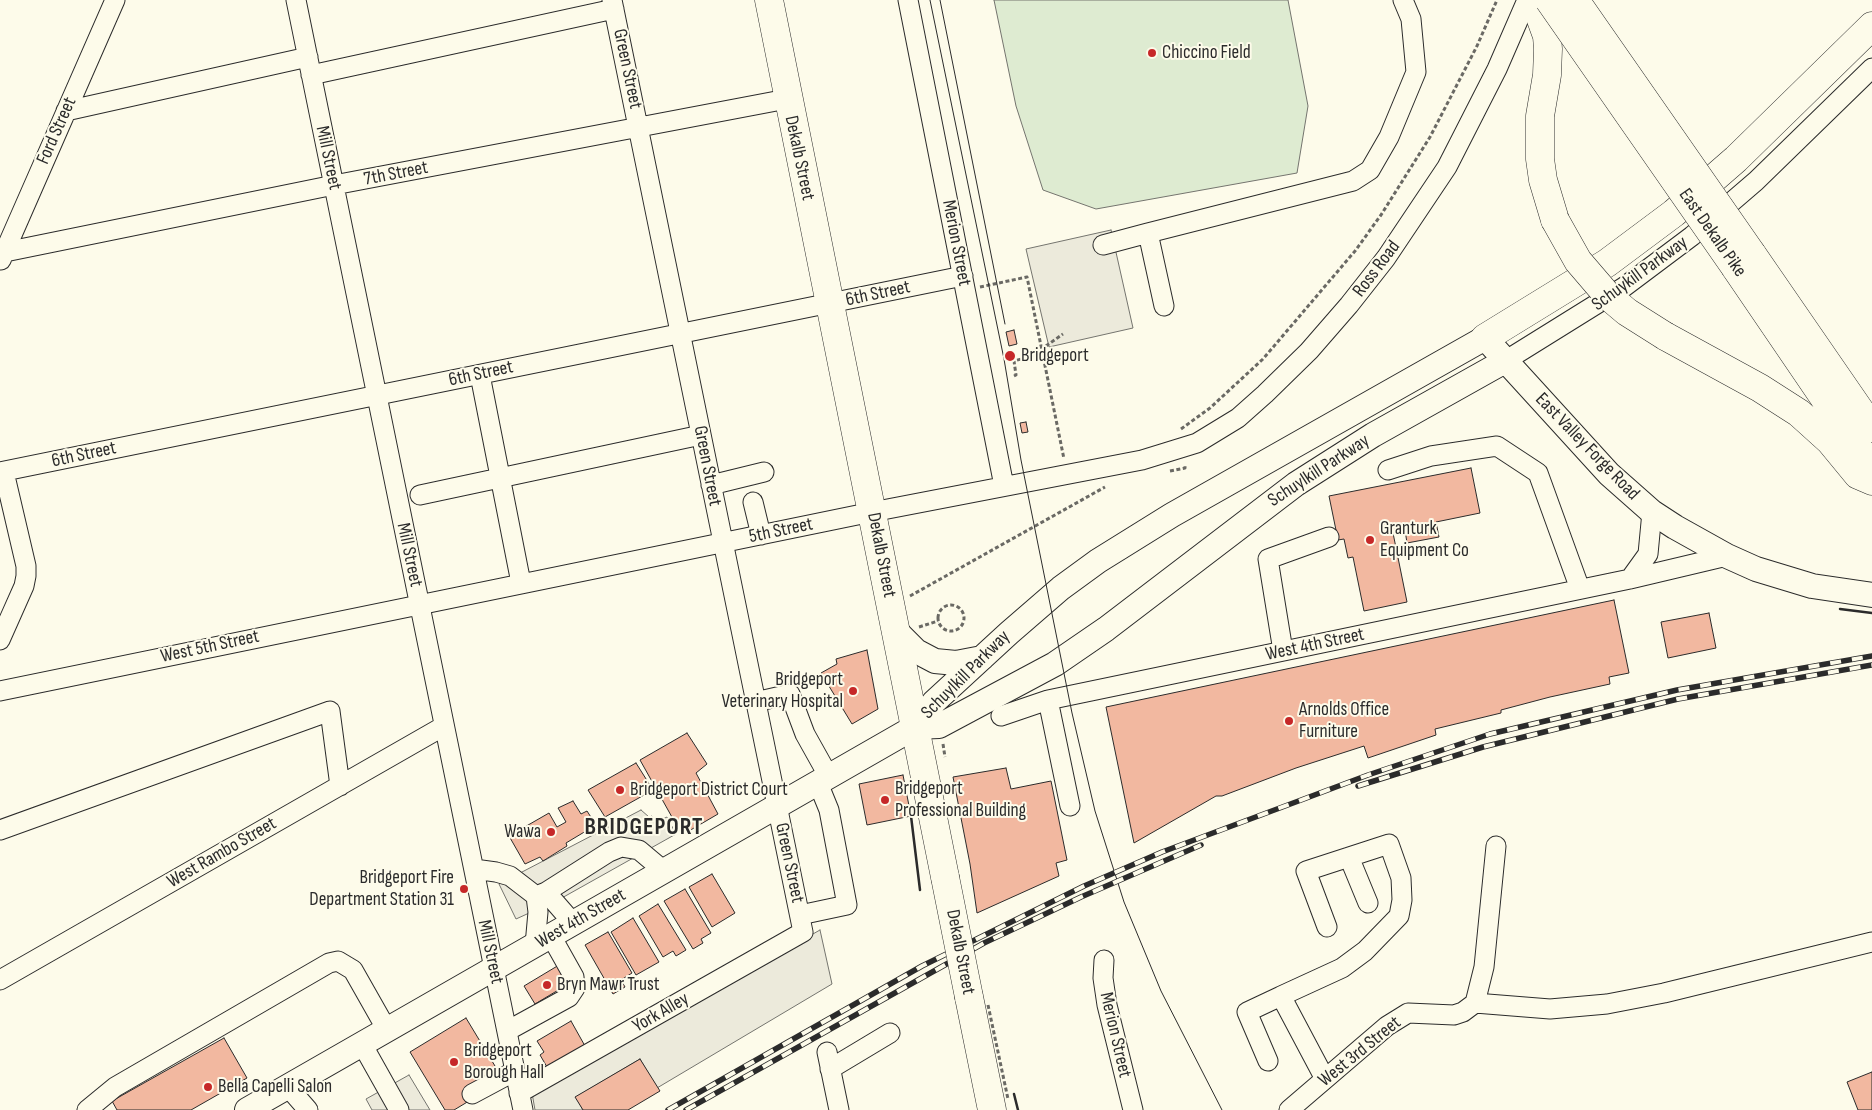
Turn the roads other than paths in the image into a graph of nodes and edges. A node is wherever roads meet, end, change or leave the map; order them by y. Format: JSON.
{"nodes":[{"id":1,"x":115,"y":0,"type":"edge"},
{"id":2,"x":296,"y":0,"type":"edge"},
{"id":3,"x":769,"y":0,"type":"edge"},
{"id":4,"x":908,"y":0,"type":"edge"},
{"id":5,"x":1403,"y":0,"type":"edge"},
{"id":6,"x":1528,"y":0,"type":"edge"},
{"id":7,"x":1534,"y":0,"type":"edge"},
{"id":8,"x":1549,"y":0,"type":"edge"},
{"id":9,"x":1577,"y":0,"type":"edge"},
{"id":10,"x":613,"y":4,"type":"edge"},
{"id":11,"x":1872,"y":26,"type":"edge"},
{"id":12,"x":309,"y":66,"type":"junction"},
{"id":13,"x":1872,"y":68,"type":"edge"},
{"id":14,"x":1547,"y":75,"type":"junction"},
{"id":15,"x":787,"y":99,"type":"junction"},
{"id":16,"x":66,"y":111,"type":"junction"},
{"id":17,"x":639,"y":127,"type":"junction"},
{"id":18,"x":334,"y":186,"type":"junction"},
{"id":19,"x":1148,"y":233,"type":"junction"},
{"id":20,"x":1103,"y":245,"type":"dead end"},
{"id":21,"x":2,"y":255,"type":"edge"},
{"id":22,"x":1744,"y":260,"type":"junction"},
{"id":23,"x":964,"y":283,"type":"junction"},
{"id":24,"x":829,"y":304,"type":"junction"},
{"id":25,"x":1164,"y":306,"type":"dead end"},
{"id":26,"x":682,"y":334,"type":"junction"},
{"id":27,"x":1485,"y":338,"type":"junction"},
{"id":28,"x":1505,"y":361,"type":"junction"},
{"id":29,"x":480,"y":374,"type":"junction"},
{"id":30,"x":377,"y":396,"type":"junction"},
{"id":31,"x":1872,"y":428,"type":"edge"},
{"id":32,"x":701,"y":435,"type":"junction"},
{"id":33,"x":1142,"y":460,"type":"joint"},
{"id":34,"x":1872,"y":468,"type":"edge"},
{"id":35,"x":1388,"y":470,"type":"dead end"},
{"id":36,"x":2,"y":472,"type":"edge"},
{"id":37,"x":764,"y":472,"type":"dead end"},
{"id":38,"x":499,"y":477,"type":"junction"},
{"id":39,"x":1872,"y":481,"type":"edge"},
{"id":40,"x":711,"y":485,"type":"junction"},
{"id":41,"x":1004,"y":486,"type":"junction"},
{"id":42,"x":420,"y":495,"type":"dead end"},
{"id":43,"x":753,"y":502,"type":"dead end"},
{"id":44,"x":872,"y":512,"type":"junction"},
{"id":45,"x":1652,"y":512,"type":"junction"},
{"id":46,"x":760,"y":535,"type":"junction"},
{"id":47,"x":1329,"y":537,"type":"dead end"},
{"id":48,"x":722,"y":543,"type":"junction"},
{"id":49,"x":1726,"y":556,"type":"junction"},
{"id":50,"x":1630,"y":579,"type":"junction"},
{"id":51,"x":521,"y":584,"type":"junction"},
{"id":52,"x":1580,"y":589,"type":"junction"},
{"id":53,"x":1872,"y":595,"type":"edge"},
{"id":54,"x":420,"y":604,"type":"junction"},
{"id":55,"x":906,"y":629,"type":"junction"},
{"id":56,"x":0,"y":640,"type":"edge"},
{"id":57,"x":1283,"y":651,"type":"junction"},
{"id":58,"x":982,"y":658,"type":"junction"},
{"id":59,"x":0,"y":691,"type":"edge"},
{"id":60,"x":1048,"y":700,"type":"junction"},
{"id":61,"x":755,"y":702,"type":"junction"},
{"id":62,"x":1001,"y":716,"type":"dead end"},
{"id":63,"x":444,"y":726,"type":"junction"},
{"id":64,"x":915,"y":727,"type":"junction"},
{"id":65,"x":823,"y":780,"type":"junction"},
{"id":66,"x":340,"y":786,"type":"junction"},
{"id":67,"x":777,"y":806,"type":"junction"},
{"id":68,"x":1070,"y":806,"type":"dead end"},
{"id":69,"x":0,"y":830,"type":"edge"},
{"id":70,"x":1496,"y":846,"type":"dead end"},
{"id":71,"x":1349,"y":858,"type":"junction"},
{"id":72,"x":474,"y":869,"type":"junction"},
{"id":73,"x":664,"y":871,"type":"junction"},
{"id":74,"x":541,"y":894,"type":"junction"},
{"id":75,"x":1368,"y":903,"type":"dead end"},
{"id":76,"x":573,"y":923,"type":"junction"},
{"id":77,"x":801,"y":924,"type":"junction"},
{"id":78,"x":1327,"y":927,"type":"dead end"},
{"id":79,"x":543,"y":940,"type":"junction"},
{"id":80,"x":1872,"y":942,"type":"edge"},
{"id":81,"x":1104,"y":960,"type":"dead end"},
{"id":82,"x":494,"y":969,"type":"junction"},
{"id":83,"x":0,"y":980,"type":"edge"},
{"id":84,"x":1281,"y":996,"type":"junction"},
{"id":85,"x":1475,"y":1003,"type":"junction"},
{"id":86,"x":387,"y":1030,"type":"junction"},
{"id":87,"x":506,"y":1031,"type":"junction"},
{"id":88,"x":890,"y":1033,"type":"dead end"},
{"id":89,"x":362,"y":1044,"type":"junction"},
{"id":90,"x":1268,"y":1061,"type":"dead end"},
{"id":91,"x":515,"y":1071,"type":"junction"},
{"id":92,"x":1325,"y":1080,"type":"junction"},
{"id":93,"x":288,"y":1087,"type":"junction"},
{"id":94,"x":472,"y":1094,"type":"dead end"},
{"id":95,"x":521,"y":1102,"type":"edge"},
{"id":96,"x":991,"y":1108,"type":"edge"},
{"id":97,"x":87,"y":1110,"type":"edge"},
{"id":98,"x":247,"y":1110,"type":"edge"},
{"id":99,"x":308,"y":1110,"type":"edge"},
{"id":100,"x":399,"y":1110,"type":"edge"},
{"id":101,"x":839,"y":1110,"type":"edge"},
{"id":102,"x":1133,"y":1110,"type":"edge"},
{"id":103,"x":1289,"y":1110,"type":"edge"}],
"edges":[{"from":1,"to":16,"type":"street","name":"Ford Street"},
{"from":2,"to":12,"type":"street","name":"Mill Street"},
{"from":3,"to":15,"type":"highway","name":"Dekalb Street"},
{"from":4,"to":23,"type":"street","name":"Merion Street"},
{"from":5,"to":19,"type":"street"},
{"from":6,"to":33,"type":"street","name":"Ross Road"},
{"from":7,"to":14,"type":"highway"},
{"from":8,"to":22,"type":"highway","name":"East Dekalb Pike","bridge":true},
{"from":9,"to":14,"type":"street"},
{"from":9,"to":22,"type":"highway","name":"East Dekalb Pike","bridge":true},
{"from":10,"to":12,"type":"street"},
{"from":10,"to":17,"type":"street","name":"Green Street"},
{"from":11,"to":27,"type":"highway"},
{"from":12,"to":16,"type":"street"},
{"from":12,"to":18,"type":"street","name":"Mill Street"},
{"from":13,"to":28,"type":"street","name":"Schuykill Parkway"},
{"from":14,"to":39,"type":"highway","bridge":true},
{"from":15,"to":17,"type":"street","name":"7th Street"},
{"from":15,"to":24,"type":"highway","name":"Dekalb Street"},
{"from":16,"to":21,"type":"street","name":"Ford Street"},
{"from":17,"to":18,"type":"street","name":"7th Street"},
{"from":17,"to":26,"type":"street","name":"Green Street"},
{"from":18,"to":21,"type":"street","name":"7th Street"},
{"from":18,"to":30,"type":"street","name":"Mill Street"},
{"from":19,"to":20,"type":"street"},
{"from":19,"to":25,"type":"street"},
{"from":22,"to":31,"type":"highway","name":"East Dekalb Pike"},
{"from":22,"to":34,"type":"highway","name":"East Dekalb Pike"},
{"from":23,"to":24,"type":"street","name":"6th Street"},
{"from":23,"to":41,"type":"street","name":"Merion Street"},
{"from":24,"to":26,"type":"street","name":"6th Street"},
{"from":24,"to":44,"type":"highway","name":"Dekalb Street"},
{"from":26,"to":29,"type":"street","name":"6th Street"},
{"from":26,"to":32,"type":"street","name":"Green Street"},
{"from":27,"to":28,"type":"main road","name":"East Valley Forge Road"},
{"from":27,"to":58,"type":"main road","name":"Schuylkill Parkway"},
{"from":28,"to":45,"type":"main road","name":"East Valley Forge Road"},
{"from":28,"to":64,"type":"main road","name":"Schuylkill Parkway"},
{"from":29,"to":30,"type":"street","name":"6th Street"},
{"from":29,"to":38,"type":"street"},
{"from":30,"to":36,"type":"street","name":"6th Street"},
{"from":30,"to":54,"type":"street","name":"Mill Street"},
{"from":32,"to":38,"type":"street"},
{"from":32,"to":40,"type":"street","name":"Green Street"},
{"from":33,"to":41,"type":"street","name":"5th Street"},
{"from":35,"to":52,"type":"street"},
{"from":36,"to":56,"type":"street"},
{"from":37,"to":40,"type":"street"},
{"from":38,"to":42,"type":"street"},
{"from":38,"to":51,"type":"street"},
{"from":40,"to":48,"type":"street","name":"Green Street"},
{"from":41,"to":44,"type":"street","name":"5th Street"},
{"from":43,"to":46,"type":"street"},
{"from":44,"to":46,"type":"street","name":"5th Street"},
{"from":44,"to":55,"type":"highway","name":"Dekalb Street"},
{"from":45,"to":49,"type":"main road","name":"East Valley Forge Road"},
{"from":45,"to":50,"type":"street"},
{"from":46,"to":48,"type":"street","name":"5th Street"},
{"from":47,"to":57,"type":"street"},
{"from":48,"to":51,"type":"street","name":"5th Street"},
{"from":48,"to":61,"type":"street","name":"Green Street"},
{"from":49,"to":50,"type":"street","name":"West 4th Street"},
{"from":49,"to":53,"type":"main road","name":"East Valley Forge Road"},
{"from":50,"to":52,"type":"street","name":"West 4th Street"},
{"from":51,"to":54,"type":"street","name":"5th Street"},
{"from":52,"to":57,"type":"street","name":"West 4th Street"},
{"from":54,"to":59,"type":"street","name":"West 5th Street"},
{"from":54,"to":63,"type":"street","name":"Mill Street"},
{"from":55,"to":58,"type":"main road"},
{"from":55,"to":64,"type":"highway","name":"Dekalb Street"},
{"from":57,"to":60,"type":"street","name":"West 4th Street"},
{"from":58,"to":64,"type":"main road","name":"Schuylkill Parkway"},
{"from":60,"to":62,"type":"street","name":"West 4th Street"},
{"from":60,"to":68,"type":"street"},
{"from":61,"to":65,"type":"street"},
{"from":61,"to":67,"type":"street","name":"Green Street"},
{"from":63,"to":66,"type":"street","name":"West Rambo Street"},
{"from":63,"to":72,"type":"street","name":"Mill Street"},
{"from":64,"to":65,"type":"main road","name":"West 4th Street"},
{"from":64,"to":96,"type":"highway","name":"Dekalb Street","bridge":true},
{"from":65,"to":67,"type":"main road","name":"West 4th Street"},
{"from":65,"to":77,"type":"street","name":"York Alley"},
{"from":66,"to":69,"type":"street"},
{"from":66,"to":83,"type":"street","name":"West Rambo Street"},
{"from":67,"to":73,"type":"main road","name":"West 4th Street"},
{"from":67,"to":77,"type":"street","name":"Green Street"},
{"from":70,"to":85,"type":"street"},
{"from":71,"to":75,"type":"street"},
{"from":71,"to":78,"type":"street"},
{"from":71,"to":84,"type":"street"},
{"from":72,"to":74,"type":"street"},
{"from":72,"to":82,"type":"street","name":"Mill Street"},
{"from":73,"to":74,"type":"street"},
{"from":73,"to":76,"type":"main road","name":"West 4th Street"},
{"from":74,"to":76,"type":"street"},
{"from":74,"to":79,"type":"street"},
{"from":76,"to":79,"type":"main road","name":"West 4th Street"},
{"from":77,"to":95,"type":"street","name":"York Alley"},
{"from":79,"to":82,"type":"main road","name":"West 4th Street"},
{"from":79,"to":87,"type":"street"},
{"from":80,"to":85,"type":"street"},
{"from":81,"to":102,"type":"street","name":"Merion Street"},
{"from":82,"to":86,"type":"main road","name":"West 4th Street"},
{"from":82,"to":87,"type":"street","name":"Mill Street"},
{"from":84,"to":90,"type":"street"},
{"from":84,"to":92,"type":"street"},
{"from":85,"to":92,"type":"street","name":"West 3rd Street"},
{"from":86,"to":89,"type":"main road","name":"West 4th Street"},
{"from":86,"to":97,"type":"street"},
{"from":87,"to":91,"type":"street","name":"Mill Street"},
{"from":88,"to":101,"type":"street"},
{"from":89,"to":93,"type":"main road","name":"West 4th Street"},
{"from":89,"to":100,"type":"street"},
{"from":91,"to":94,"type":"street"},
{"from":91,"to":95,"type":"street","name":"Mill Street"},
{"from":92,"to":103,"type":"street","name":"West 3rd Street"},
{"from":93,"to":98,"type":"main road","name":"West 4th Street"},
{"from":93,"to":99,"type":"street"}]}
